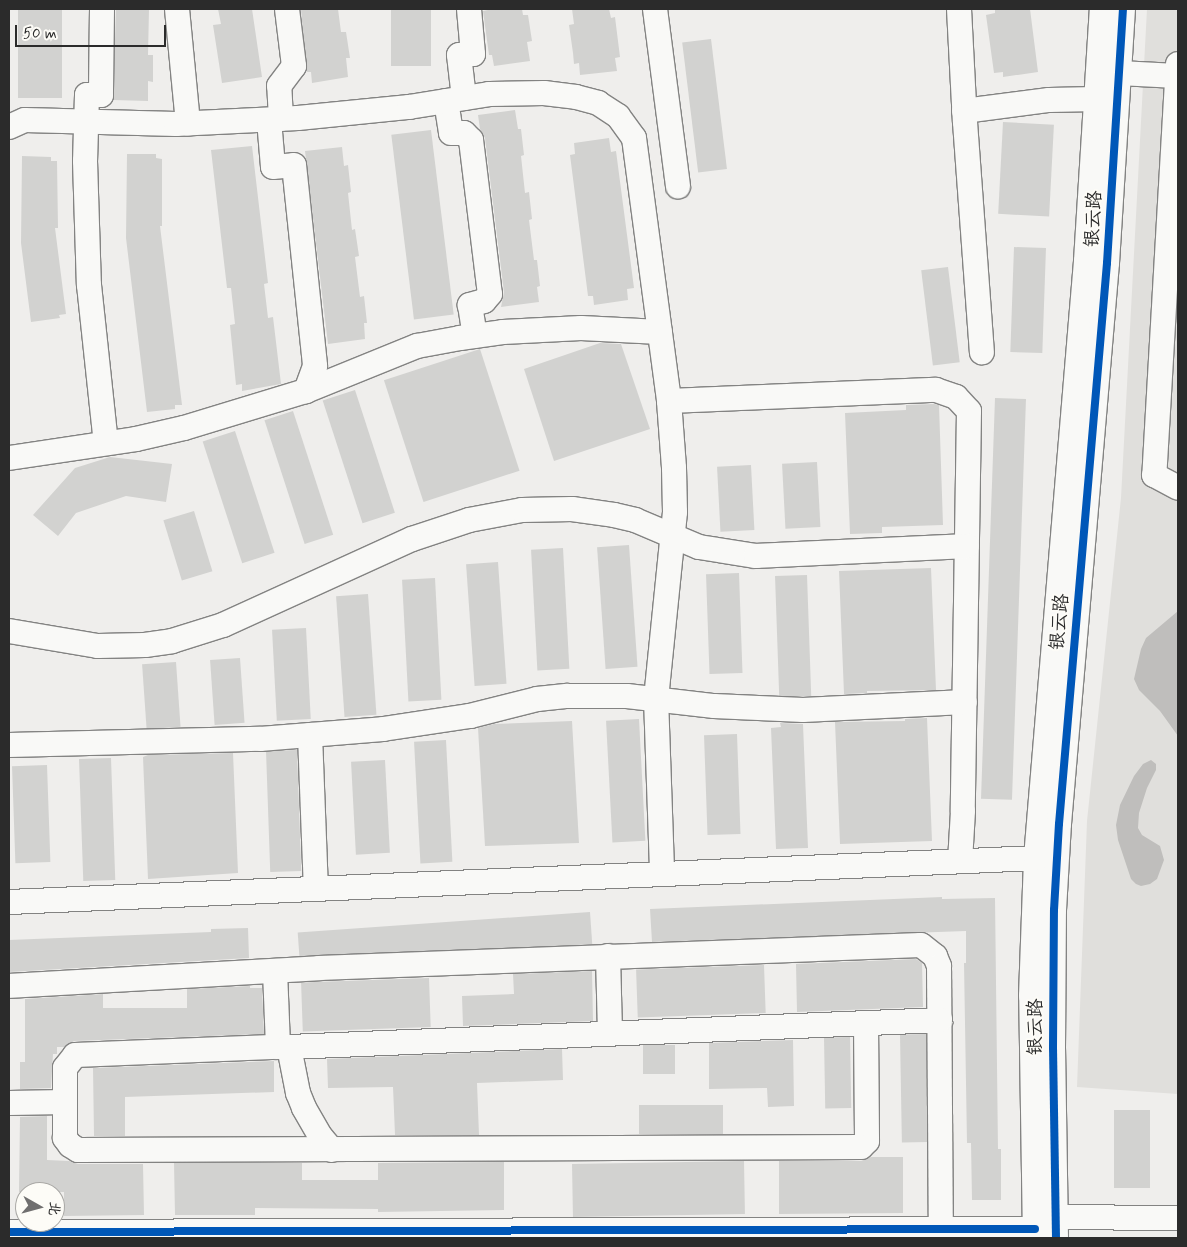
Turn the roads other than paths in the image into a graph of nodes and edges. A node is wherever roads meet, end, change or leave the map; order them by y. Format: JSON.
{"nodes":[{"id":1,"x":102,"y":9,"type":"edge"},
{"id":2,"x":177,"y":9,"type":"edge"},
{"id":3,"x":287,"y":9,"type":"edge"},
{"id":4,"x":469,"y":9,"type":"edge"},
{"id":5,"x":655,"y":9,"type":"edge"},
{"id":6,"x":959,"y":9,"type":"edge"},
{"id":7,"x":1102,"y":9,"type":"edge"},
{"id":8,"x":1123,"y":9,"type":"edge"},
{"id":9,"x":1178,"y":70,"type":"edge"},
{"id":10,"x":1119,"y":73,"type":"junction"},
{"id":11,"x":455,"y":99,"type":"junction"},
{"id":12,"x":1096,"y":99,"type":"junction"},
{"id":13,"x":964,"y":111,"type":"junction"},
{"id":14,"x":275,"y":120,"type":"junction"},
{"id":15,"x":86,"y":122,"type":"junction"},
{"id":16,"x":188,"y":124,"type":"junction"},
{"id":17,"x":9,"y":127,"type":"edge"},
{"id":18,"x":678,"y":187,"type":"dead end"},
{"id":19,"x":1174,"y":223,"type":"edge"},
{"id":20,"x":660,"y":332,"type":"junction"},
{"id":21,"x":475,"y":336,"type":"junction"},
{"id":22,"x":982,"y":352,"type":"dead end"},
{"id":23,"x":306,"y":391,"type":"junction"},
{"id":24,"x":669,"y":401,"type":"junction"},
{"id":25,"x":106,"y":443,"type":"junction"},
{"id":26,"x":9,"y":458,"type":"edge"},
{"id":27,"x":1178,"y":488,"type":"edge"},
{"id":28,"x":672,"y":536,"type":"junction"},
{"id":29,"x":967,"y":546,"type":"junction"},
{"id":30,"x":9,"y":631,"type":"edge"},
{"id":31,"x":656,"y":698,"type":"junction"},
{"id":32,"x":965,"y":702,"type":"junction"},
{"id":33,"x":310,"y":735,"type":"junction"},
{"id":34,"x":9,"y":745,"type":"edge"},
{"id":35,"x":1036,"y":858,"type":"junction"},
{"id":36,"x":960,"y":861,"type":"junction"},
{"id":37,"x":662,"y":874,"type":"junction"},
{"id":38,"x":316,"y":889,"type":"junction"},
{"id":39,"x":9,"y":902,"type":"edge"},
{"id":40,"x":608,"y":956,"type":"junction"},
{"id":41,"x":275,"y":971,"type":"junction"},
{"id":42,"x":9,"y":986,"type":"edge"},
{"id":43,"x":940,"y":1020,"type":"junction"},
{"id":44,"x":866,"y":1023,"type":"junction"},
{"id":45,"x":610,"y":1034,"type":"junction"},
{"id":46,"x":283,"y":1047,"type":"junction"},
{"id":47,"x":65,"y":1102,"type":"junction"},
{"id":48,"x":9,"y":1103,"type":"edge"},
{"id":49,"x":332,"y":1150,"type":"junction"},
{"id":50,"x":1178,"y":1218,"type":"edge"},
{"id":51,"x":941,"y":1230,"type":"junction"},
{"id":52,"x":1045,"y":1231,"type":"edge"},
{"id":53,"x":9,"y":1232,"type":"edge"},
{"id":54,"x":507,"y":1234,"type":"edge"}],
"edges":[{"from":1,"to":15,"type":"street"},
{"from":2,"to":16,"type":"street"},
{"from":3,"to":14,"type":"street"},
{"from":4,"to":11,"type":"street"},
{"from":5,"to":18,"type":"street"},
{"from":6,"to":13,"type":"street"},
{"from":7,"to":12,"type":"street","name":"银云路"},
{"from":8,"to":10,"type":"street","name":"银云路"},
{"from":9,"to":10,"type":"street"},
{"from":9,"to":19,"type":"street"},
{"from":10,"to":52,"type":"street","name":"银云路"},
{"from":11,"to":14,"type":"street"},
{"from":11,"to":20,"type":"street"},
{"from":11,"to":21,"type":"street"},
{"from":12,"to":13,"type":"street"},
{"from":12,"to":35,"type":"street","name":"银云路"},
{"from":13,"to":22,"type":"street"},
{"from":14,"to":16,"type":"street"},
{"from":14,"to":23,"type":"street"},
{"from":15,"to":16,"type":"street"},
{"from":15,"to":17,"type":"street"},
{"from":15,"to":25,"type":"street"},
{"from":19,"to":27,"type":"street"},
{"from":20,"to":21,"type":"street"},
{"from":20,"to":24,"type":"street"},
{"from":21,"to":23,"type":"street"},
{"from":23,"to":25,"type":"street"},
{"from":24,"to":28,"type":"street"},
{"from":24,"to":29,"type":"street"},
{"from":25,"to":26,"type":"street"},
{"from":28,"to":29,"type":"street"},
{"from":28,"to":30,"type":"street"},
{"from":28,"to":31,"type":"street"},
{"from":29,"to":32,"type":"street"},
{"from":31,"to":32,"type":"street"},
{"from":31,"to":33,"type":"street"},
{"from":31,"to":37,"type":"street"},
{"from":32,"to":36,"type":"street"},
{"from":33,"to":34,"type":"street"},
{"from":33,"to":38,"type":"street"},
{"from":35,"to":36,"type":"street"},
{"from":35,"to":52,"type":"street","name":"银云路"},
{"from":36,"to":37,"type":"street"},
{"from":37,"to":38,"type":"street"},
{"from":38,"to":39,"type":"street"},
{"from":40,"to":41,"type":"street"},
{"from":40,"to":43,"type":"street"},
{"from":40,"to":45,"type":"street"},
{"from":41,"to":42,"type":"street"},
{"from":41,"to":46,"type":"street"},
{"from":43,"to":44,"type":"street"},
{"from":43,"to":51,"type":"street"},
{"from":44,"to":45,"type":"street"},
{"from":44,"to":49,"type":"street"},
{"from":45,"to":46,"type":"street"},
{"from":46,"to":47,"type":"street"},
{"from":46,"to":49,"type":"street"},
{"from":47,"to":48,"type":"street"},
{"from":47,"to":49,"type":"street"},
{"from":50,"to":52,"type":"street"},
{"from":51,"to":52,"type":"street"},
{"from":51,"to":54,"type":"street"},
{"from":53,"to":54,"type":"street"}]}
